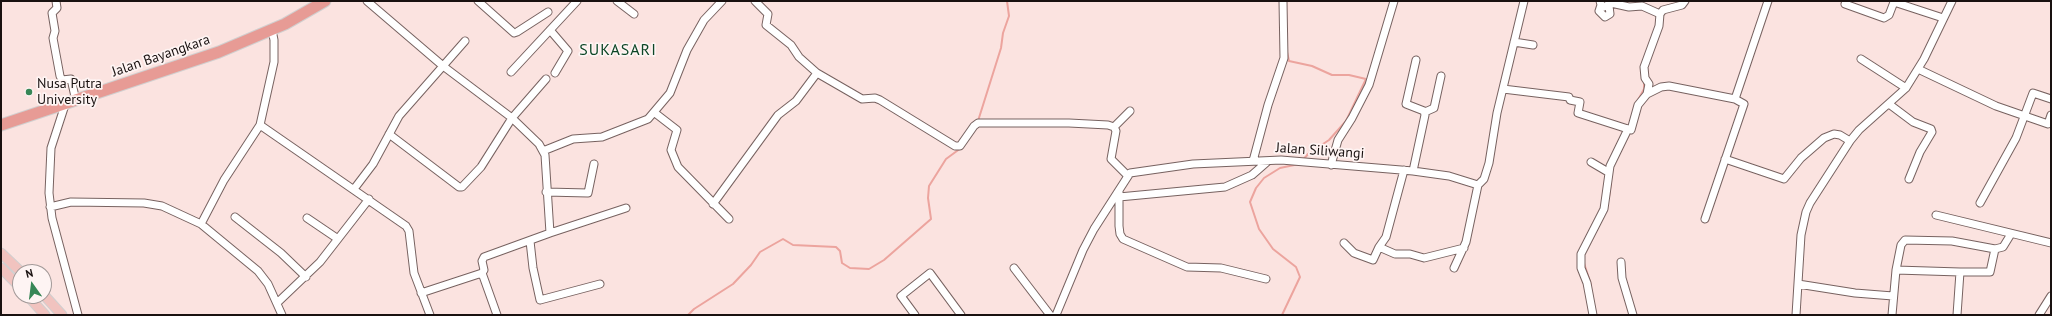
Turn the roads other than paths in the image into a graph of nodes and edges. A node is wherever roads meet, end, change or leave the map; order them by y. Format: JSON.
{"nodes":[{"id":1,"x":56,"y":1,"type":"edge"},
{"id":2,"x":325,"y":1,"type":"edge"},
{"id":3,"x":367,"y":1,"type":"edge"},
{"id":4,"x":478,"y":1,"type":"edge"},
{"id":5,"x":576,"y":1,"type":"edge"},
{"id":6,"x":617,"y":1,"type":"edge"},
{"id":7,"x":722,"y":1,"type":"edge"},
{"id":8,"x":1283,"y":1,"type":"edge"},
{"id":9,"x":1394,"y":1,"type":"edge"},
{"id":10,"x":1524,"y":1,"type":"edge"},
{"id":11,"x":1685,"y":1,"type":"edge"},
{"id":12,"x":1768,"y":1,"type":"edge"},
{"id":13,"x":1952,"y":1,"type":"edge"},
{"id":14,"x":759,"y":2,"type":"edge"},
{"id":15,"x":1843,"y":2,"type":"edge"},
{"id":16,"x":1894,"y":2,"type":"edge"},
{"id":17,"x":1606,"y":3,"type":"edge"},
{"id":18,"x":548,"y":12,"type":"dead end"},
{"id":19,"x":634,"y":14,"type":"dead end"},
{"id":20,"x":1660,"y":14,"type":"junction"},
{"id":21,"x":1943,"y":18,"type":"junction"},
{"id":22,"x":272,"y":30,"type":"junction"},
{"id":23,"x":550,"y":30,"type":"junction"},
{"id":24,"x":465,"y":41,"type":"dead end"},
{"id":25,"x":1514,"y":42,"type":"junction"},
{"id":26,"x":1533,"y":44,"type":"dead end"},
{"id":27,"x":1861,"y":59,"type":"dead end"},
{"id":28,"x":1416,"y":60,"type":"dead end"},
{"id":29,"x":443,"y":66,"type":"junction"},
{"id":30,"x":1918,"y":69,"type":"junction"},
{"id":31,"x":511,"y":72,"type":"dead end"},
{"id":32,"x":555,"y":73,"type":"dead end"},
{"id":33,"x":817,"y":73,"type":"junction"},
{"id":34,"x":1441,"y":76,"type":"dead end"},
{"id":35,"x":546,"y":79,"type":"dead end"},
{"id":36,"x":1906,"y":88,"type":"junction"},
{"id":37,"x":1503,"y":89,"type":"junction"},
{"id":38,"x":1648,"y":94,"type":"junction"},
{"id":39,"x":1735,"y":99,"type":"junction"},
{"id":40,"x":2051,"y":99,"type":"edge"},
{"id":41,"x":76,"y":101,"type":"junction"},
{"id":42,"x":1888,"y":104,"type":"junction"},
{"id":43,"x":65,"y":105,"type":"junction"},
{"id":44,"x":1130,"y":111,"type":"dead end"},
{"id":45,"x":1424,"y":112,"type":"junction"},
{"id":46,"x":654,"y":113,"type":"junction"},
{"id":47,"x":2025,"y":116,"type":"junction"},
{"id":48,"x":2051,"y":116,"type":"edge"},
{"id":49,"x":512,"y":118,"type":"junction"},
{"id":50,"x":1,"y":125,"type":"edge"},
{"id":51,"x":260,"y":125,"type":"junction"},
{"id":52,"x":1114,"y":127,"type":"junction"},
{"id":53,"x":1629,"y":129,"type":"junction"},
{"id":54,"x":389,"y":134,"type":"junction"},
{"id":55,"x":1850,"y":141,"type":"junction"},
{"id":56,"x":543,"y":150,"type":"junction"},
{"id":57,"x":1725,"y":159,"type":"junction"},
{"id":58,"x":1253,"y":161,"type":"junction"},
{"id":59,"x":1268,"y":161,"type":"junction"},
{"id":60,"x":594,"y":164,"type":"dead end"},
{"id":61,"x":1593,"y":164,"type":"dead end"},
{"id":62,"x":1331,"y":165,"type":"junction"},
{"id":63,"x":1404,"y":170,"type":"junction"},
{"id":64,"x":1413,"y":171,"type":"junction"},
{"id":65,"x":1608,"y":172,"type":"junction"},
{"id":66,"x":1127,"y":175,"type":"junction"},
{"id":67,"x":1909,"y":179,"type":"dead end"},
{"id":68,"x":1478,"y":184,"type":"junction"},
{"id":69,"x":354,"y":189,"type":"junction"},
{"id":70,"x":546,"y":192,"type":"junction"},
{"id":71,"x":1119,"y":194,"type":"junction"},
{"id":72,"x":369,"y":199,"type":"junction"},
{"id":73,"x":1980,"y":203,"type":"dead end"},
{"id":74,"x":713,"y":204,"type":"junction"},
{"id":75,"x":50,"y":208,"type":"junction"},
{"id":76,"x":626,"y":208,"type":"dead end"},
{"id":77,"x":1936,"y":215,"type":"dead end"},
{"id":78,"x":235,"y":217,"type":"dead end"},
{"id":79,"x":307,"y":218,"type":"dead end"},
{"id":80,"x":1705,"y":219,"type":"dead end"},
{"id":81,"x":729,"y":220,"type":"dead end"},
{"id":82,"x":201,"y":224,"type":"junction"},
{"id":83,"x":550,"y":233,"type":"junction"},
{"id":84,"x":2011,"y":234,"type":"junction"},
{"id":85,"x":338,"y":239,"type":"junction"},
{"id":86,"x":530,"y":241,"type":"junction"},
{"id":87,"x":2051,"y":242,"type":"edge"},
{"id":88,"x":1344,"y":243,"type":"dead end"},
{"id":89,"x":1379,"y":247,"type":"junction"},
{"id":90,"x":1464,"y":248,"type":"junction"},
{"id":91,"x":1995,"y":249,"type":"junction"},
{"id":92,"x":1,"y":253,"type":"edge"},
{"id":93,"x":1621,"y":262,"type":"dead end"},
{"id":94,"x":13,"y":264,"type":"edge"},
{"id":95,"x":1,"y":268,"type":"edge"},
{"id":96,"x":1014,"y":268,"type":"dead end"},
{"id":97,"x":1454,"y":268,"type":"dead end"},
{"id":98,"x":1896,"y":270,"type":"junction"},
{"id":99,"x":1960,"y":272,"type":"junction"},
{"id":100,"x":482,"y":273,"type":"junction"},
{"id":101,"x":306,"y":277,"type":"junction"},
{"id":102,"x":1266,"y":279,"type":"dead end"},
{"id":103,"x":12,"y":280,"type":"edge"},
{"id":104,"x":600,"y":284,"type":"dead end"},
{"id":105,"x":1798,"y":284,"type":"junction"},
{"id":106,"x":421,"y":294,"type":"junction"},
{"id":107,"x":1893,"y":296,"type":"junction"},
{"id":108,"x":2051,"y":296,"type":"edge"},
{"id":109,"x":277,"y":303,"type":"junction"},
{"id":110,"x":35,"y":304,"type":"edge"},
{"id":111,"x":52,"y":304,"type":"edge"},
{"id":112,"x":45,"y":315,"type":"edge"},
{"id":113,"x":62,"y":315,"type":"edge"},
{"id":114,"x":78,"y":315,"type":"edge"},
{"id":115,"x":282,"y":315,"type":"edge"},
{"id":116,"x":430,"y":315,"type":"edge"},
{"id":117,"x":497,"y":315,"type":"edge"},
{"id":118,"x":915,"y":315,"type":"edge"},
{"id":119,"x":961,"y":315,"type":"edge"},
{"id":120,"x":1050,"y":315,"type":"edge"},
{"id":121,"x":1056,"y":315,"type":"edge"},
{"id":122,"x":1593,"y":315,"type":"edge"},
{"id":123,"x":1633,"y":315,"type":"edge"},
{"id":124,"x":1796,"y":315,"type":"edge"},
{"id":125,"x":1892,"y":315,"type":"edge"},
{"id":126,"x":1957,"y":315,"type":"edge"},
{"id":127,"x":2038,"y":315,"type":"edge"}],
"edges":[{"from":1,"to":41,"type":"street"},
{"from":2,"to":22,"type":"highway","name":"Jalan Bayangkara"},
{"from":3,"to":29,"type":"street"},
{"from":4,"to":18,"type":"street"},
{"from":5,"to":23,"type":"street"},
{"from":6,"to":19,"type":"street"},
{"from":7,"to":46,"type":"street"},
{"from":8,"to":58,"type":"street"},
{"from":9,"to":62,"type":"street"},
{"from":10,"to":25,"type":"street"},
{"from":11,"to":20,"type":"street"},
{"from":12,"to":39,"type":"street"},
{"from":13,"to":21,"type":"street"},
{"from":14,"to":33,"type":"street"},
{"from":15,"to":16,"type":"street"},
{"from":16,"to":21,"type":"street"},
{"from":17,"to":20,"type":"street"},
{"from":20,"to":38,"type":"street"},
{"from":21,"to":30,"type":"street"},
{"from":22,"to":41,"type":"highway","name":"Jalan Bayangkara"},
{"from":22,"to":51,"type":"street"},
{"from":23,"to":31,"type":"street"},
{"from":23,"to":32,"type":"street"},
{"from":24,"to":29,"type":"street"},
{"from":25,"to":26,"type":"street"},
{"from":25,"to":37,"type":"street"},
{"from":27,"to":36,"type":"street"},
{"from":28,"to":45,"type":"street"},
{"from":29,"to":49,"type":"street"},
{"from":29,"to":54,"type":"street"},
{"from":30,"to":36,"type":"street"},
{"from":30,"to":47,"type":"street"},
{"from":33,"to":52,"type":"street"},
{"from":33,"to":74,"type":"street"},
{"from":34,"to":45,"type":"street"},
{"from":35,"to":49,"type":"street"},
{"from":36,"to":42,"type":"street"},
{"from":37,"to":53,"type":"street"},
{"from":37,"to":68,"type":"street"},
{"from":38,"to":39,"type":"street"},
{"from":38,"to":53,"type":"street"},
{"from":39,"to":57,"type":"street"},
{"from":40,"to":47,"type":"street"},
{"from":41,"to":43,"type":"highway","name":"Jalan Bayangkara"},
{"from":42,"to":55,"type":"street"},
{"from":42,"to":67,"type":"street"},
{"from":43,"to":50,"type":"highway","name":"Jalan Bayangkara"},
{"from":43,"to":75,"type":"street"},
{"from":44,"to":52,"type":"street"},
{"from":45,"to":64,"type":"street"},
{"from":46,"to":56,"type":"street"},
{"from":46,"to":74,"type":"street"},
{"from":47,"to":48,"type":"street"},
{"from":47,"to":73,"type":"street"},
{"from":49,"to":54,"type":"street"},
{"from":49,"to":56,"type":"street"},
{"from":51,"to":69,"type":"street"},
{"from":51,"to":82,"type":"street"},
{"from":52,"to":66,"type":"street"},
{"from":53,"to":65,"type":"street"},
{"from":54,"to":69,"type":"street"},
{"from":55,"to":57,"type":"street"},
{"from":55,"to":105,"type":"street"},
{"from":56,"to":70,"type":"street"},
{"from":57,"to":80,"type":"street"},
{"from":58,"to":59,"type":"street","name":"Jalan Siliwangi"},
{"from":58,"to":66,"type":"street","name":"Jalan Siliwangi"},
{"from":59,"to":62,"type":"street","name":"Jalan Siliwangi"},
{"from":59,"to":71,"type":"street"},
{"from":60,"to":70,"type":"street"},
{"from":61,"to":65,"type":"street"},
{"from":62,"to":63,"type":"street","name":"Jalan Siliwangi"},
{"from":63,"to":64,"type":"street","name":"Jalan Siliwangi"},
{"from":63,"to":89,"type":"street"},
{"from":64,"to":68,"type":"street","name":"Jalan Siliwangi"},
{"from":65,"to":122,"type":"street"},
{"from":66,"to":71,"type":"street"},
{"from":68,"to":90,"type":"street"},
{"from":69,"to":72,"type":"street"},
{"from":70,"to":83,"type":"street"},
{"from":71,"to":102,"type":"street"},
{"from":71,"to":121,"type":"street"},
{"from":72,"to":85,"type":"street"},
{"from":72,"to":106,"type":"street"},
{"from":74,"to":81,"type":"street"},
{"from":75,"to":82,"type":"street"},
{"from":75,"to":114,"type":"street"},
{"from":76,"to":83,"type":"street"},
{"from":77,"to":84,"type":"street"},
{"from":78,"to":101,"type":"street"},
{"from":79,"to":85,"type":"street"},
{"from":82,"to":109,"type":"street"},
{"from":83,"to":86,"type":"street"},
{"from":84,"to":87,"type":"street"},
{"from":84,"to":91,"type":"street"},
{"from":85,"to":101,"type":"street"},
{"from":86,"to":100,"type":"street"},
{"from":86,"to":104,"type":"street"},
{"from":88,"to":89,"type":"street"},
{"from":89,"to":90,"type":"street"},
{"from":90,"to":97,"type":"street"},
{"from":91,"to":98,"type":"street"},
{"from":91,"to":99,"type":"street"},
{"from":92,"to":94,"type":"main road"},
{"from":93,"to":123,"type":"street"},
{"from":95,"to":103,"type":"main road"},
{"from":96,"to":120,"type":"street"},
{"from":98,"to":99,"type":"street"},
{"from":98,"to":107,"type":"street"},
{"from":99,"to":126,"type":"street"},
{"from":100,"to":106,"type":"street"},
{"from":100,"to":117,"type":"street"},
{"from":101,"to":109,"type":"street"},
{"from":105,"to":107,"type":"street"},
{"from":105,"to":124,"type":"street"},
{"from":106,"to":116,"type":"street"},
{"from":107,"to":125,"type":"street"},
{"from":108,"to":127,"type":"street"},
{"from":109,"to":115,"type":"street"},
{"from":110,"to":112,"type":"main road"},
{"from":111,"to":113,"type":"main road"},
{"from":118,"to":119,"type":"street"}]}
